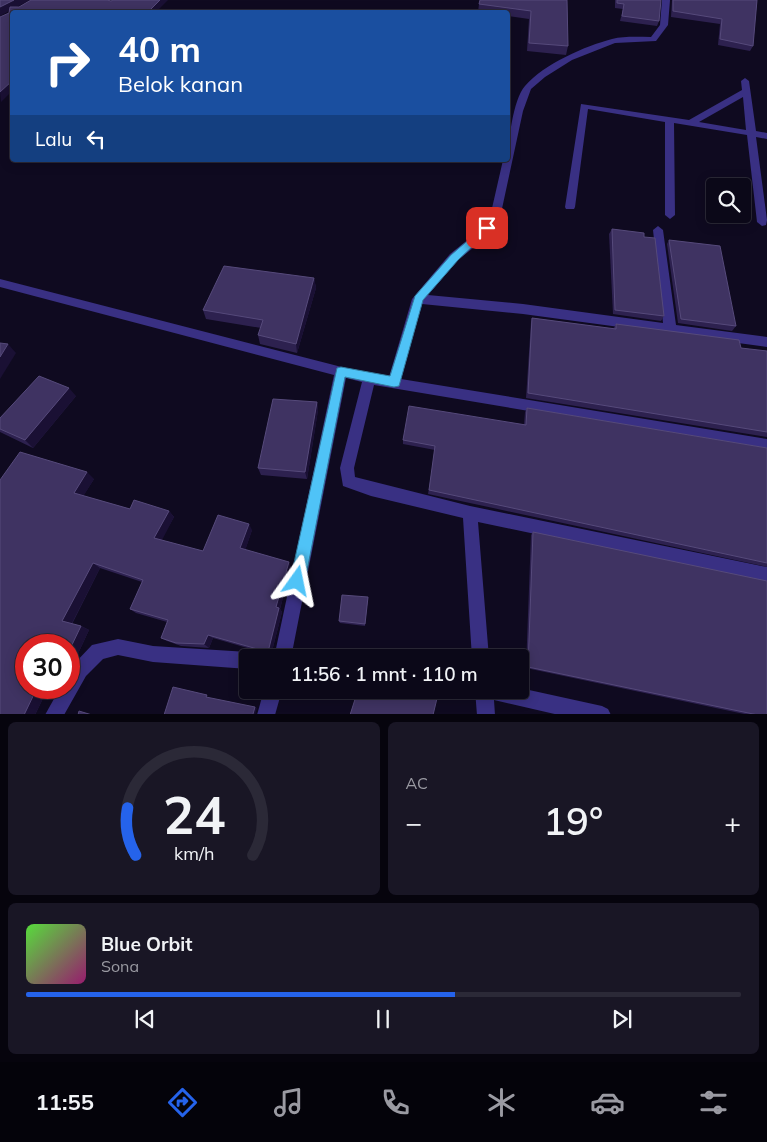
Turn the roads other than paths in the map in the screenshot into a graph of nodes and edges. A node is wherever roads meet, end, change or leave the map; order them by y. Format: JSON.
{"nodes":[{"id":1,"x":666,"y":0,"type":"edge"},
{"id":2,"x":745,"y":81,"type":"dead end"},
{"id":3,"x":746,"y":91,"type":"junction"},
{"id":4,"x":669,"y":120,"type":"junction"},
{"id":5,"x":690,"y":123,"type":"junction"},
{"id":6,"x":750,"y":133,"type":"junction"},
{"id":7,"x":767,"y":136,"type":"edge"},
{"id":8,"x":510,"y":151,"type":"edge"},
{"id":9,"x":508,"y":162,"type":"edge"},
{"id":10,"x":570,"y":207,"type":"dead end"},
{"id":11,"x":670,"y":215,"type":"dead end"},
{"id":12,"x":762,"y":222,"type":"dead end"},
{"id":13,"x":658,"y":230,"type":"dead end"},
{"id":14,"x":0,"y":283,"type":"edge"},
{"id":15,"x":418,"y":299,"type":"junction"},
{"id":16,"x":670,"y":329,"type":"junction"},
{"id":17,"x":767,"y":342,"type":"edge"},
{"id":18,"x":341,"y":372,"type":"junction"},
{"id":19,"x":370,"y":379,"type":"junction"},
{"id":20,"x":394,"y":382,"type":"junction"},
{"id":21,"x":767,"y":445,"type":"edge"},
{"id":22,"x":470,"y":513,"type":"junction"},
{"id":23,"x":767,"y":576,"type":"edge"},
{"id":24,"x":284,"y":649,"type":"edge"},
{"id":25,"x":480,"y":649,"type":"edge"},
{"id":26,"x":239,"y":660,"type":"edge"},
{"id":27,"x":270,"y":699,"type":"edge"},
{"id":28,"x":485,"y":699,"type":"edge"},
{"id":29,"x":529,"y":699,"type":"edge"},
{"id":30,"x":54,"y":714,"type":"edge"},
{"id":31,"x":266,"y":714,"type":"edge"},
{"id":32,"x":486,"y":714,"type":"edge"},
{"id":33,"x":602,"y":714,"type":"edge"}],
"edges":[{"from":1,"to":8,"type":"street"},
{"from":2,"to":3,"type":"street"},
{"from":3,"to":5,"type":"street"},
{"from":3,"to":6,"type":"street"},
{"from":4,"to":5,"type":"street"},
{"from":4,"to":10,"type":"street"},
{"from":4,"to":11,"type":"street"},
{"from":5,"to":6,"type":"street"},
{"from":6,"to":7,"type":"street"},
{"from":6,"to":12,"type":"street"},
{"from":9,"to":15,"type":"street"},
{"from":13,"to":16,"type":"street"},
{"from":14,"to":18,"type":"street"},
{"from":15,"to":16,"type":"street"},
{"from":15,"to":20,"type":"street"},
{"from":16,"to":17,"type":"street"},
{"from":18,"to":19,"type":"street"},
{"from":18,"to":24,"type":"street"},
{"from":19,"to":20,"type":"street"},
{"from":19,"to":22,"type":"street"},
{"from":20,"to":21,"type":"street"},
{"from":22,"to":23,"type":"street"},
{"from":22,"to":25,"type":"street"},
{"from":26,"to":30,"type":"street"},
{"from":27,"to":31,"type":"street"},
{"from":28,"to":32,"type":"street"},
{"from":29,"to":33,"type":"street"}]}
